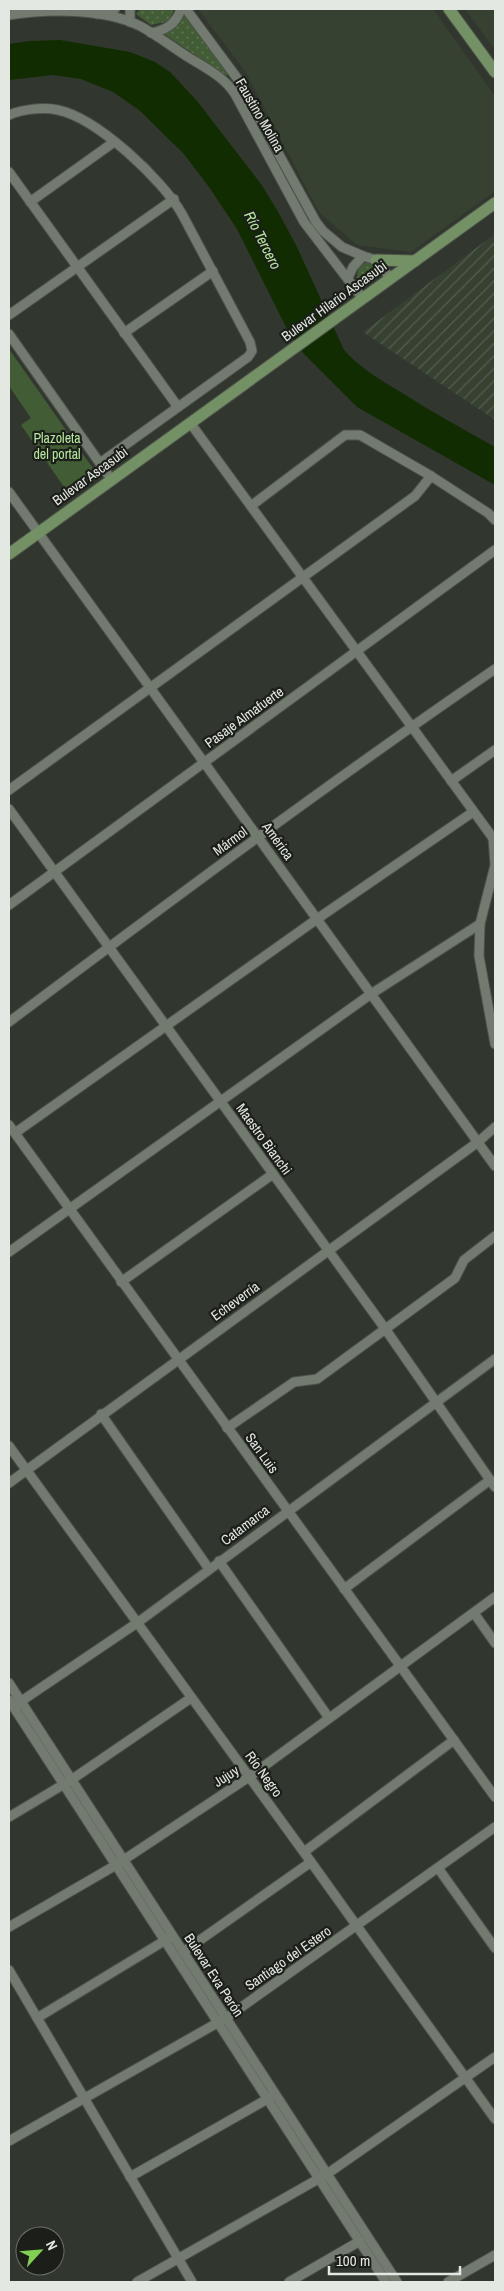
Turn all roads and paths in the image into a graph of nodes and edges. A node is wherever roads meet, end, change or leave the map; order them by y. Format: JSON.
{"nodes":[{"id":1,"x":115,"y":9,"type":"edge"},
{"id":2,"x":130,"y":9,"type":"edge"},
{"id":3,"x":181,"y":9,"type":"edge"},
{"id":4,"x":186,"y":9,"type":"edge"},
{"id":5,"x":450,"y":9,"type":"edge"},
{"id":6,"x":76,"y":11,"type":"edge"},
{"id":7,"x":97,"y":14,"type":"junction"},
{"id":8,"x":9,"y":15,"type":"edge"},
{"id":9,"x":130,"y":22,"type":"junction"},
{"id":10,"x":151,"y":33,"type":"junction"},
{"id":11,"x":495,"y":72,"type":"edge"},
{"id":12,"x":9,"y":115,"type":"edge"},
{"id":13,"x":114,"y":142,"type":"junction"},
{"id":14,"x":9,"y":172,"type":"edge"},
{"id":15,"x":174,"y":199,"type":"junction"},
{"id":16,"x":30,"y":202,"type":"junction"},
{"id":17,"x":495,"y":203,"type":"edge"},
{"id":18,"x":363,"y":256,"type":"junction"},
{"id":19,"x":376,"y":260,"type":"junction"},
{"id":20,"x":415,"y":261,"type":"junction"},
{"id":21,"x":78,"y":268,"type":"junction"},
{"id":22,"x":212,"y":272,"type":"junction"},
{"id":23,"x":348,"y":278,"type":"junction"},
{"id":24,"x":391,"y":279,"type":"junction"},
{"id":25,"x":363,"y":299,"type":"junction"},
{"id":26,"x":9,"y":315,"type":"edge"},
{"id":27,"x":9,"y":334,"type":"edge"},
{"id":28,"x":124,"y":334,"type":"junction"},
{"id":29,"x":178,"y":407,"type":"junction"},
{"id":30,"x":190,"y":424,"type":"junction"},
{"id":31,"x":100,"y":463,"type":"junction"},
{"id":32,"x":431,"y":476,"type":"junction"},
{"id":33,"x":111,"y":479,"type":"junction"},
{"id":34,"x":9,"y":492,"type":"edge"},
{"id":35,"x":251,"y":506,"type":"junction"},
{"id":36,"x":495,"y":520,"type":"edge"},
{"id":37,"x":38,"y":533,"type":"junction"},
{"id":38,"x":495,"y":550,"type":"edge"},
{"id":39,"x":9,"y":554,"type":"edge"},
{"id":40,"x":302,"y":577,"type":"junction"},
{"id":41,"x":357,"y":652,"type":"junction"},
{"id":42,"x":495,"y":669,"type":"edge"},
{"id":43,"x":150,"y":687,"type":"junction"},
{"id":44,"x":411,"y":726,"type":"junction"},
{"id":45,"x":495,"y":750,"type":"edge"},
{"id":46,"x":205,"y":762,"type":"junction"},
{"id":47,"x":452,"y":781,"type":"junction"},
{"id":48,"x":9,"y":790,"type":"edge"},
{"id":49,"x":9,"y":809,"type":"edge"},
{"id":50,"x":473,"y":812,"type":"junction"},
{"id":51,"x":494,"y":836,"type":"edge"},
{"id":52,"x":258,"y":837,"type":"junction"},
{"id":53,"x":54,"y":872,"type":"junction"},
{"id":54,"x":9,"y":905,"type":"edge"},
{"id":55,"x":317,"y":919,"type":"junction"},
{"id":56,"x":480,"y":924,"type":"junction"},
{"id":57,"x":109,"y":947,"type":"junction"},
{"id":58,"x":370,"y":994,"type":"junction"},
{"id":59,"x":9,"y":1022,"type":"edge"},
{"id":60,"x":166,"y":1026,"type":"junction"},
{"id":61,"x":495,"y":1044,"type":"edge"},
{"id":62,"x":220,"y":1101,"type":"junction"},
{"id":63,"x":9,"y":1125,"type":"edge"},
{"id":64,"x":495,"y":1127,"type":"edge"},
{"id":65,"x":15,"y":1133,"type":"junction"},
{"id":66,"x":478,"y":1142,"type":"junction"},
{"id":67,"x":495,"y":1166,"type":"edge"},
{"id":68,"x":273,"y":1174,"type":"junction"},
{"id":69,"x":69,"y":1207,"type":"junction"},
{"id":70,"x":495,"y":1236,"type":"edge"},
{"id":71,"x":328,"y":1251,"type":"junction"},
{"id":72,"x":9,"y":1252,"type":"edge"},
{"id":73,"x":121,"y":1282,"type":"junction"},
{"id":74,"x":386,"y":1330,"type":"junction"},
{"id":75,"x":177,"y":1359,"type":"junction"},
{"id":76,"x":495,"y":1359,"type":"edge"},
{"id":77,"x":435,"y":1402,"type":"junction"},
{"id":78,"x":101,"y":1414,"type":"junction"},
{"id":79,"x":227,"y":1428,"type":"junction"},
{"id":80,"x":9,"y":1446,"type":"edge"},
{"id":81,"x":26,"y":1470,"type":"junction"},
{"id":82,"x":9,"y":1483,"type":"edge"},
{"id":83,"x":493,"y":1484,"type":"edge"},
{"id":84,"x":287,"y":1511,"type":"junction"},
{"id":85,"x":219,"y":1561,"type":"junction"},
{"id":86,"x":209,"y":1568,"type":"junction"},
{"id":87,"x":344,"y":1588,"type":"junction"},
{"id":88,"x":495,"y":1597,"type":"edge"},
{"id":89,"x":474,"y":1613,"type":"junction"},
{"id":90,"x":137,"y":1623,"type":"junction"},
{"id":91,"x":495,"y":1643,"type":"edge"},
{"id":92,"x":401,"y":1667,"type":"junction"},
{"id":93,"x":9,"y":1683,"type":"edge"},
{"id":94,"x":191,"y":1698,"type":"junction"},
{"id":95,"x":13,"y":1704,"type":"edge"},
{"id":96,"x":330,"y":1718,"type":"junction"},
{"id":97,"x":454,"y":1740,"type":"junction"},
{"id":98,"x":249,"y":1777,"type":"junction"},
{"id":99,"x":67,"y":1782,"type":"junction"},
{"id":100,"x":495,"y":1797,"type":"edge"},
{"id":101,"x":9,"y":1817,"type":"edge"},
{"id":102,"x":495,"y":1827,"type":"edge"},
{"id":103,"x":304,"y":1852,"type":"junction"},
{"id":104,"x":119,"y":1862,"type":"junction"},
{"id":105,"x":311,"y":1862,"type":"junction"},
{"id":106,"x":438,"y":1868,"type":"junction"},
{"id":107,"x":357,"y":1926,"type":"junction"},
{"id":108,"x":9,"y":1927,"type":"edge"},
{"id":109,"x":169,"y":1938,"type":"junction"},
{"id":110,"x":495,"y":1948,"type":"edge"},
{"id":111,"x":183,"y":1952,"type":"junction"},
{"id":112,"x":9,"y":1970,"type":"edge"},
{"id":113,"x":37,"y":2018,"type":"junction"},
{"id":114,"x":222,"y":2020,"type":"junction"},
{"id":115,"x":495,"y":2058,"type":"edge"},
{"id":116,"x":466,"y":2080,"type":"junction"},
{"id":117,"x":271,"y":2097,"type":"junction"},
{"id":118,"x":84,"y":2098,"type":"junction"},
{"id":119,"x":495,"y":2119,"type":"edge"},
{"id":120,"x":9,"y":2141,"type":"edge"},
{"id":121,"x":323,"y":2176,"type":"junction"},
{"id":122,"x":130,"y":2177,"type":"junction"},
{"id":123,"x":360,"y":2242,"type":"junction"},
{"id":124,"x":495,"y":2255,"type":"edge"},
{"id":125,"x":178,"y":2259,"type":"junction"},
{"id":126,"x":138,"y":2282,"type":"edge"},
{"id":127,"x":192,"y":2282,"type":"edge"},
{"id":128,"x":289,"y":2282,"type":"edge"},
{"id":129,"x":386,"y":2282,"type":"edge"},
{"id":130,"x":397,"y":2282,"type":"edge"},
{"id":131,"x":448,"y":2282,"type":"edge"}],
"edges":[{"from":1,"to":7,"type":"street"},
{"from":2,"to":9,"type":"street"},
{"from":3,"to":10,"type":"street"},
{"from":4,"to":18,"type":"street","name":"Faustino Molina"},
{"from":5,"to":11,"type":"main road"},
{"from":6,"to":7,"type":"street"},
{"from":6,"to":8,"type":"street"},
{"from":7,"to":9,"type":"street","name":"Faustino Molina"},
{"from":9,"to":10,"type":"street","name":"Faustino Molina"},
{"from":10,"to":23,"type":"street","name":"Faustino Molina"},
{"from":12,"to":13,"type":"street"},
{"from":13,"to":15,"type":"street"},
{"from":13,"to":16,"type":"street"},
{"from":14,"to":16,"type":"street"},
{"from":15,"to":21,"type":"street"},
{"from":15,"to":22,"type":"street"},
{"from":16,"to":21,"type":"street"},
{"from":17,"to":20,"type":"main road","name":"Bulevar Hilario Ascasubi"},
{"from":18,"to":19,"type":"street","name":"Faustino Molina"},
{"from":18,"to":23,"type":"street"},
{"from":19,"to":20,"type":"main road"},
{"from":19,"to":24,"type":"street"},
{"from":20,"to":24,"type":"main road","name":"Bulevar Hilario Ascasubi"},
{"from":21,"to":26,"type":"street"},
{"from":21,"to":28,"type":"street"},
{"from":22,"to":28,"type":"street"},
{"from":22,"to":29,"type":"street"},
{"from":23,"to":25,"type":"street","name":"Faustino Molina"},
{"from":24,"to":25,"type":"main road","name":"Bulevar Hilario Ascasubi"},
{"from":25,"to":30,"type":"main road","name":"Bulevar Hilario Ascasubi"},
{"from":27,"to":31,"type":"street"},
{"from":28,"to":29,"type":"street"},
{"from":29,"to":31,"type":"street"},
{"from":30,"to":33,"type":"main road","name":"Bulevar Ascasubi"},
{"from":30,"to":35,"type":"street"},
{"from":31,"to":33,"type":"street"},
{"from":32,"to":35,"type":"street"},
{"from":32,"to":36,"type":"street"},
{"from":32,"to":40,"type":"street"},
{"from":33,"to":37,"type":"main road","name":"Bulevar Ascasubi"},
{"from":34,"to":37,"type":"street","name":"América"},
{"from":35,"to":40,"type":"street"},
{"from":37,"to":39,"type":"main road","name":"Bulevar Ascasubi"},
{"from":37,"to":43,"type":"street","name":"América"},
{"from":38,"to":41,"type":"street","name":"Pasaje Almafuerte"},
{"from":40,"to":41,"type":"street"},
{"from":40,"to":43,"type":"street"},
{"from":41,"to":44,"type":"street"},
{"from":41,"to":46,"type":"street","name":"Pasaje Almafuerte"},
{"from":42,"to":44,"type":"street","name":"Mármol"},
{"from":43,"to":46,"type":"street","name":"América"},
{"from":43,"to":48,"type":"street"},
{"from":44,"to":47,"type":"street"},
{"from":44,"to":52,"type":"street","name":"Mármol"},
{"from":45,"to":47,"type":"street"},
{"from":46,"to":52,"type":"street","name":"América"},
{"from":46,"to":53,"type":"street","name":"Pasaje Almafuerte"},
{"from":47,"to":50,"type":"street"},
{"from":49,"to":53,"type":"street","name":"Maestro Bianchi"},
{"from":50,"to":51,"type":"street"},
{"from":50,"to":55,"type":"street"},
{"from":51,"to":56,"type":"street"},
{"from":52,"to":55,"type":"street","name":"América"},
{"from":52,"to":57,"type":"street","name":"Mármol"},
{"from":53,"to":54,"type":"street","name":"Pasaje Almafuerte"},
{"from":53,"to":57,"type":"street","name":"Maestro Bianchi"},
{"from":55,"to":58,"type":"street","name":"América"},
{"from":55,"to":60,"type":"street"},
{"from":56,"to":58,"type":"street"},
{"from":56,"to":61,"type":"street"},
{"from":57,"to":59,"type":"street","name":"Mármol"},
{"from":57,"to":60,"type":"street","name":"Maestro Bianchi"},
{"from":58,"to":62,"type":"street"},
{"from":58,"to":66,"type":"street","name":"América"},
{"from":60,"to":62,"type":"street","name":"Maestro Bianchi"},
{"from":60,"to":65,"type":"street"},
{"from":62,"to":68,"type":"street","name":"Maestro Bianchi"},
{"from":62,"to":69,"type":"street"},
{"from":63,"to":65,"type":"street","name":"San Luis"},
{"from":64,"to":66,"type":"street","name":"Echeverría"},
{"from":65,"to":69,"type":"street","name":"San Luis"},
{"from":66,"to":67,"type":"street","name":"América"},
{"from":66,"to":71,"type":"street","name":"Echeverría"},
{"from":68,"to":71,"type":"street","name":"Maestro Bianchi"},
{"from":68,"to":73,"type":"street"},
{"from":69,"to":72,"type":"street"},
{"from":69,"to":73,"type":"street","name":"San Luis"},
{"from":70,"to":74,"type":"street"},
{"from":71,"to":74,"type":"street","name":"Maestro Bianchi"},
{"from":71,"to":75,"type":"street","name":"Echeverría"},
{"from":73,"to":75,"type":"street","name":"San Luis"},
{"from":74,"to":77,"type":"street","name":"Maestro Bianchi"},
{"from":74,"to":79,"type":"street"},
{"from":75,"to":78,"type":"street","name":"Echeverría"},
{"from":75,"to":79,"type":"street","name":"San Luis"},
{"from":76,"to":77,"type":"street","name":"Catamarca"},
{"from":77,"to":83,"type":"street","name":"Maestro Bianchi"},
{"from":77,"to":84,"type":"street","name":"Catamarca"},
{"from":78,"to":81,"type":"street","name":"Echeverría"},
{"from":78,"to":86,"type":"street"},
{"from":79,"to":84,"type":"street","name":"San Luis"},
{"from":80,"to":81,"type":"street","name":"Río Negro"},
{"from":81,"to":82,"type":"street","name":"Echeverría"},
{"from":81,"to":90,"type":"street","name":"Río Negro"},
{"from":83,"to":87,"type":"street"},
{"from":84,"to":85,"type":"street","name":"Catamarca"},
{"from":84,"to":87,"type":"street","name":"San Luis"},
{"from":85,"to":86,"type":"street","name":"Catamarca"},
{"from":85,"to":96,"type":"street"},
{"from":86,"to":90,"type":"street","name":"Catamarca"},
{"from":87,"to":92,"type":"street","name":"San Luis"},
{"from":88,"to":89,"type":"street","name":"Jujuy"},
{"from":89,"to":91,"type":"street"},
{"from":89,"to":92,"type":"street","name":"Jujuy"},
{"from":90,"to":94,"type":"street","name":"Río Negro"},
{"from":90,"to":95,"type":"street","name":"Catamarca"},
{"from":92,"to":96,"type":"street","name":"Jujuy"},
{"from":92,"to":97,"type":"street","name":"San Luis"},
{"from":93,"to":95,"type":"street","name":"Bulevar Eva Perón"},
{"from":94,"to":98,"type":"street","name":"Río Negro"},
{"from":94,"to":99,"type":"street"},
{"from":95,"to":99,"type":"street","name":"Bulevar Eva Perón"},
{"from":96,"to":98,"type":"street","name":"Jujuy"},
{"from":97,"to":100,"type":"street","name":"San Luis"},
{"from":97,"to":103,"type":"street"},
{"from":98,"to":103,"type":"street","name":"Río Negro"},
{"from":98,"to":104,"type":"street","name":"Jujuy"},
{"from":99,"to":101,"type":"street"},
{"from":99,"to":104,"type":"street","name":"Bulevar Eva Perón"},
{"from":102,"to":106,"type":"street","name":"Santiago del Estero"},
{"from":103,"to":105,"type":"street","name":"Río Negro"},
{"from":104,"to":108,"type":"street","name":"Jujuy"},
{"from":104,"to":109,"type":"street","name":"Bulevar Eva Perón"},
{"from":105,"to":107,"type":"street","name":"Río Negro"},
{"from":105,"to":111,"type":"street"},
{"from":106,"to":107,"type":"street","name":"Santiago del Estero"},
{"from":106,"to":110,"type":"street"},
{"from":107,"to":114,"type":"street","name":"Santiago del Estero"},
{"from":107,"to":116,"type":"street","name":"Río Negro"},
{"from":109,"to":111,"type":"street","name":"Bulevar Eva Perón"},
{"from":109,"to":113,"type":"street"},
{"from":109,"to":114,"type":"street","name":"Bulevar Eva Perón"},
{"from":111,"to":114,"type":"street","name":"Bulevar Eva Perón"},
{"from":112,"to":113,"type":"street"},
{"from":113,"to":118,"type":"street"},
{"from":114,"to":117,"type":"street","name":"Bulevar Eva Perón"},
{"from":114,"to":118,"type":"street","name":"Santiago del Estero"},
{"from":115,"to":116,"type":"street"},
{"from":116,"to":119,"type":"street","name":"Río Negro"},
{"from":116,"to":121,"type":"street"},
{"from":117,"to":121,"type":"street","name":"Bulevar Eva Perón"},
{"from":117,"to":122,"type":"street"},
{"from":118,"to":120,"type":"street","name":"Santiago del Estero"},
{"from":118,"to":122,"type":"street"},
{"from":121,"to":123,"type":"street","name":"Bulevar Eva Perón"},
{"from":121,"to":125,"type":"street"},
{"from":121,"to":130,"type":"street","name":"Bulevar Eva Perón"},
{"from":122,"to":125,"type":"street"},
{"from":123,"to":128,"type":"street"},
{"from":123,"to":129,"type":"street","name":"Bulevar Eva Perón"},
{"from":124,"to":131,"type":"street"},
{"from":125,"to":126,"type":"street"},
{"from":125,"to":127,"type":"street"}]}
